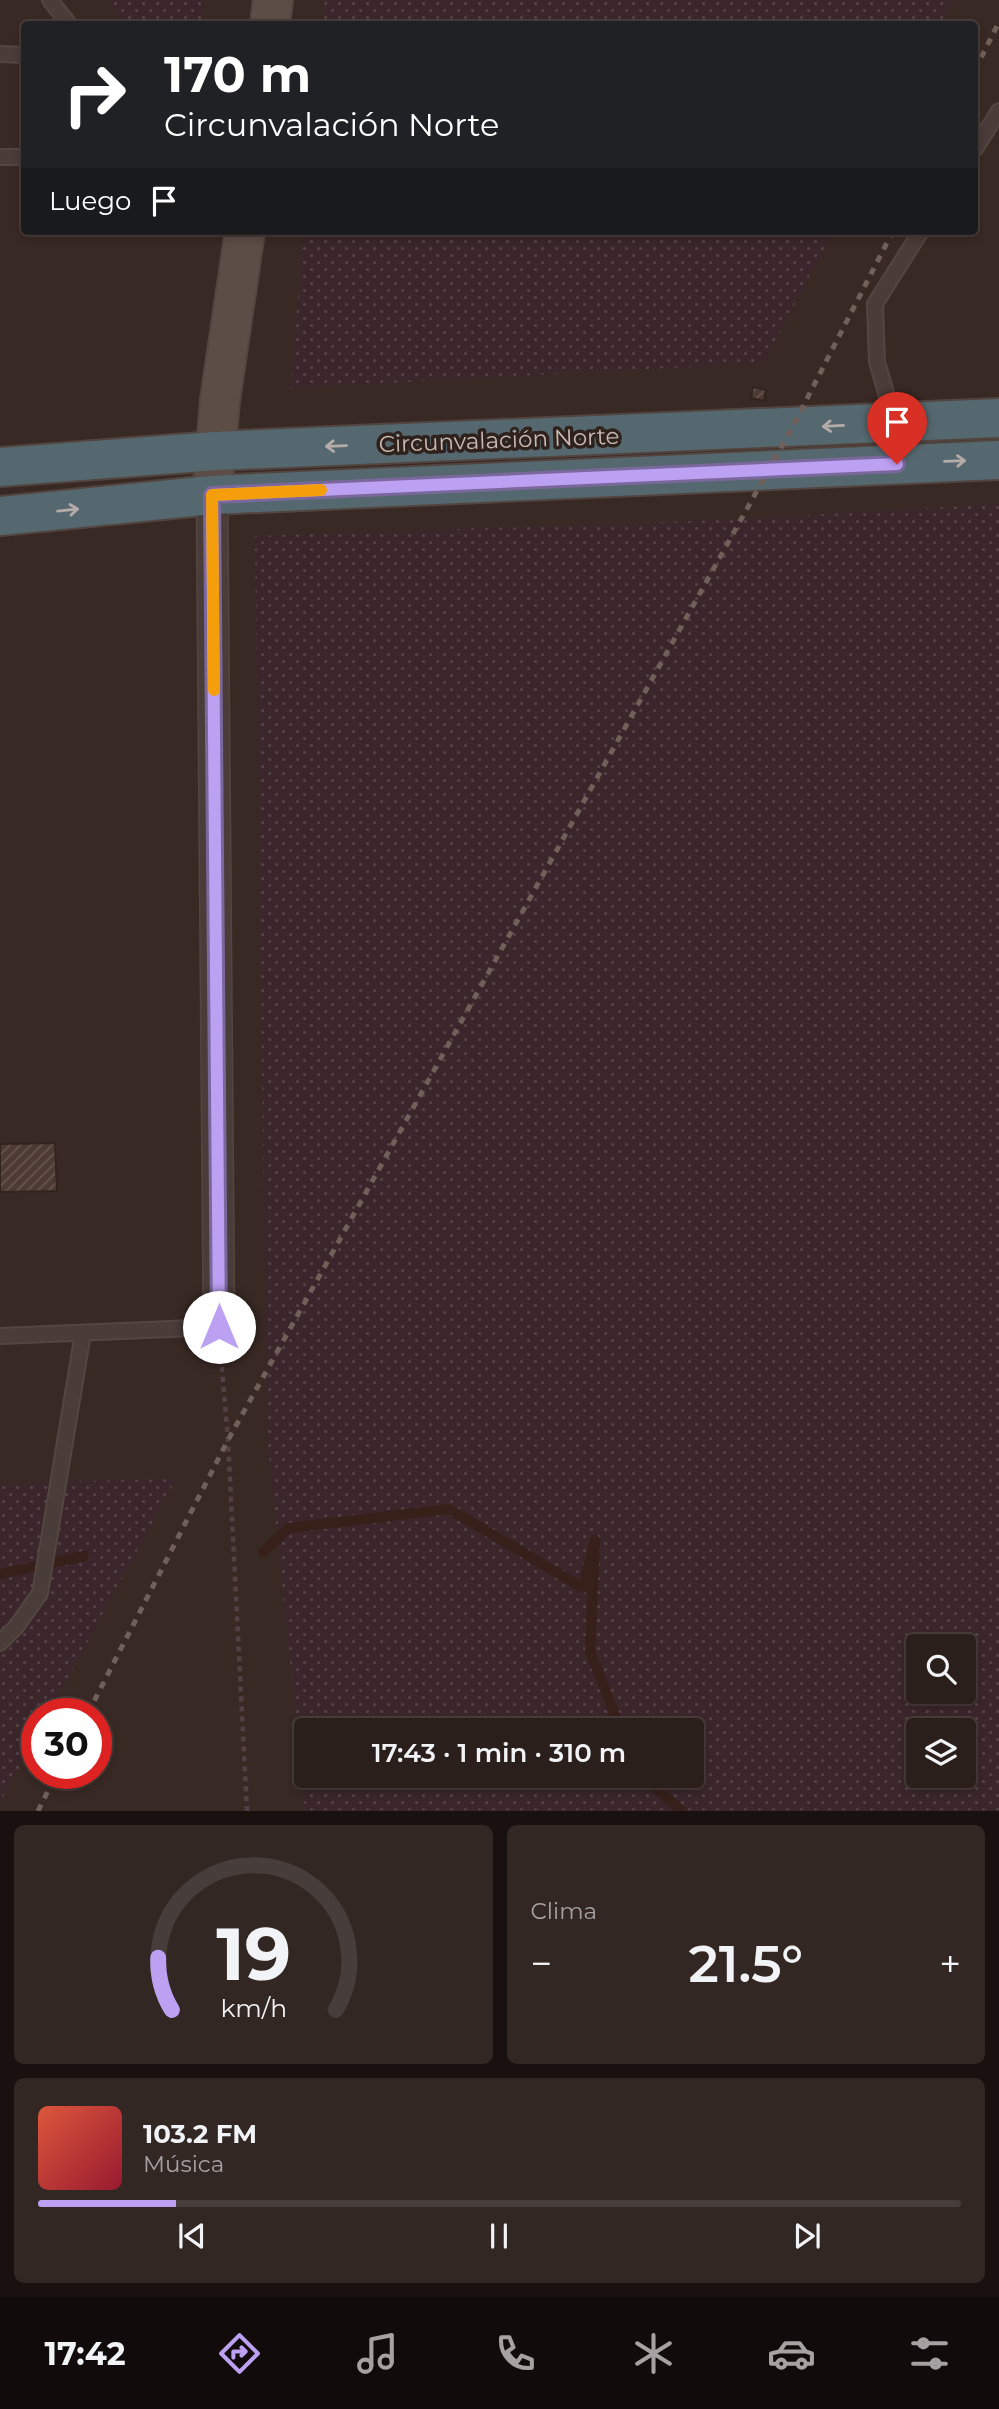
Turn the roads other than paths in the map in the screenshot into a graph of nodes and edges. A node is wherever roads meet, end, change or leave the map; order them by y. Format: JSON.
{"nodes":[{"id":1,"x":50,"y":0,"type":"edge"},
{"id":2,"x":273,"y":0,"type":"edge"},
{"id":3,"x":67,"y":21,"type":"edge"},
{"id":4,"x":270,"y":21,"type":"edge"},
{"id":5,"x":0,"y":54,"type":"edge"},
{"id":6,"x":21,"y":55,"type":"edge"},
{"id":7,"x":999,"y":111,"type":"edge"},
{"id":8,"x":978,"y":144,"type":"edge"},
{"id":9,"x":0,"y":157,"type":"edge"},
{"id":10,"x":21,"y":158,"type":"edge"},
{"id":11,"x":244,"y":235,"type":"edge"},
{"id":12,"x":919,"y":235,"type":"edge"},
{"id":13,"x":999,"y":418,"type":"edge"},
{"id":14,"x":895,"y":423,"type":"junction"},
{"id":15,"x":215,"y":451,"type":"junction"},
{"id":16,"x":999,"y":460,"type":"edge"},
{"id":17,"x":0,"y":467,"type":"edge"},
{"id":18,"x":212,"y":495,"type":"junction"},
{"id":19,"x":0,"y":516,"type":"edge"},
{"id":20,"x":219,"y":1327,"type":"joint"},
{"id":21,"x":83,"y":1333,"type":"junction"},
{"id":22,"x":0,"y":1336,"type":"edge"},
{"id":23,"x":0,"y":1643,"type":"edge"}],
"edges":[{"from":1,"to":3,"type":"lane"},
{"from":2,"to":4,"type":"street"},
{"from":5,"to":6,"type":"lane"},
{"from":7,"to":8,"type":"lane"},
{"from":9,"to":10,"type":"lane"},
{"from":11,"to":15,"type":"street"},
{"from":12,"to":14,"type":"lane"},
{"from":13,"to":14,"type":"highway","name":"Circunvalación Norte"},
{"from":14,"to":15,"type":"highway","name":"Circunvalación Norte","one_way":true},
{"from":15,"to":17,"type":"highway","name":"Circunvalación Norte"},
{"from":15,"to":18,"type":"street"},
{"from":18,"to":16,"type":"highway","name":"Circunvalación Norte","one_way":true},
{"from":19,"to":18,"type":"highway","name":"Circunvalación Norte","one_way":true},
{"from":18,"to":20,"type":"street"},
{"from":20,"to":21,"type":"lane"},
{"from":21,"to":22,"type":"lane"},
{"from":21,"to":23,"type":"lane"}]}
